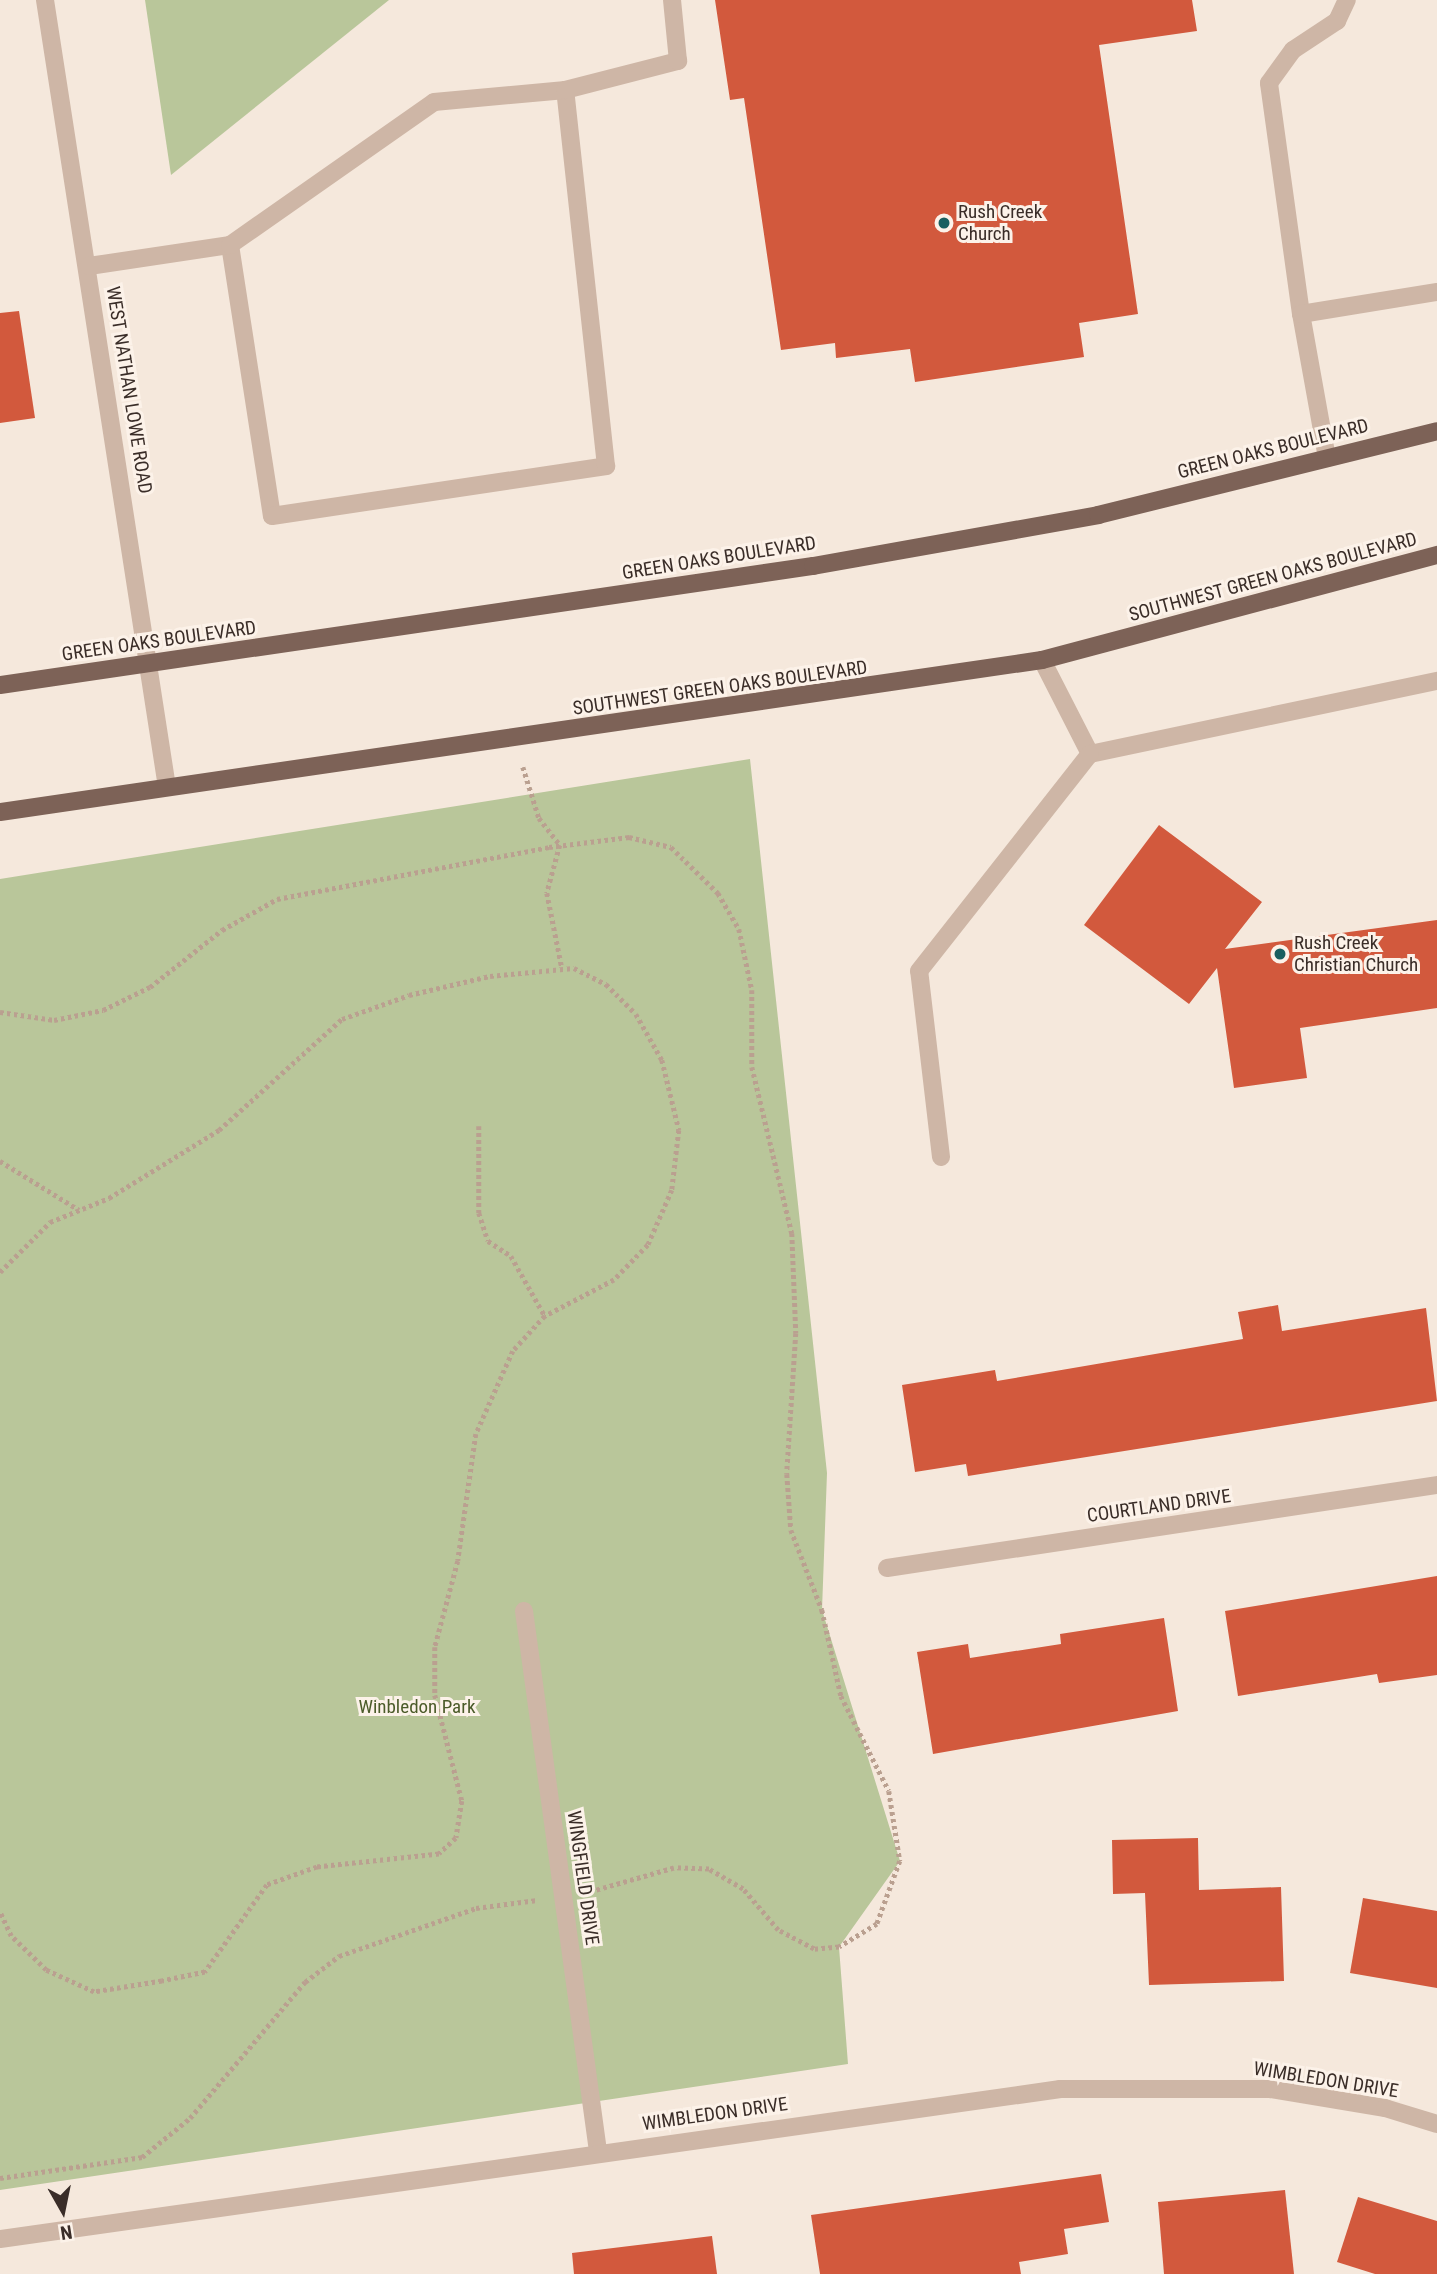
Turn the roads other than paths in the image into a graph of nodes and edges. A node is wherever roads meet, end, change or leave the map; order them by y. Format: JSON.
{"nodes":[{"id":1,"x":46,"y":0,"type":"edge"},
{"id":2,"x":672,"y":0,"type":"edge"},
{"id":3,"x":1347,"y":0,"type":"edge"},
{"id":4,"x":565,"y":90,"type":"junction"},
{"id":5,"x":230,"y":245,"type":"junction"},
{"id":6,"x":89,"y":266,"type":"junction"},
{"id":7,"x":1437,"y":292,"type":"edge"},
{"id":8,"x":1301,"y":314,"type":"junction"},
{"id":9,"x":1437,"y":431,"type":"edge"},
{"id":10,"x":1327,"y":458,"type":"junction"},
{"id":11,"x":1437,"y":557,"type":"edge"},
{"id":12,"x":1042,"y":660,"type":"junction"},
{"id":13,"x":151,"y":663,"type":"junction"},
{"id":14,"x":1437,"y":681,"type":"edge"},
{"id":15,"x":0,"y":685,"type":"edge"},
{"id":16,"x":1090,"y":754,"type":"junction"},
{"id":17,"x":167,"y":787,"type":"junction"},
{"id":18,"x":0,"y":812,"type":"edge"},
{"id":19,"x":941,"y":1157,"type":"dead end"},
{"id":20,"x":1437,"y":1485,"type":"edge"},
{"id":21,"x":887,"y":1567,"type":"dead end"},
{"id":22,"x":524,"y":1611,"type":"dead end"},
{"id":23,"x":1437,"y":2124,"type":"edge"},
{"id":24,"x":598,"y":2151,"type":"junction"},
{"id":25,"x":0,"y":2239,"type":"edge"}],
"edges":[{"from":1,"to":6,"type":"street","name":"WEST NATHAN LOWE ROAD"},
{"from":2,"to":4,"type":"street"},
{"from":3,"to":8,"type":"street"},
{"from":4,"to":5,"type":"street"},
{"from":4,"to":5,"type":"street"},
{"from":5,"to":6,"type":"street"},
{"from":6,"to":13,"type":"street","name":"WEST NATHAN LOWE ROAD"},
{"from":7,"to":8,"type":"street"},
{"from":8,"to":10,"type":"street"},
{"from":9,"to":10,"type":"main road","name":"GREEN OAKS BOULEVARD"},
{"from":10,"to":13,"type":"main road","name":"GREEN OAKS BOULEVARD"},
{"from":11,"to":12,"type":"main road","name":"SOUTHWEST GREEN OAKS BOULEVARD"},
{"from":12,"to":16,"type":"street"},
{"from":12,"to":17,"type":"main road","name":"SOUTHWEST GREEN OAKS BOULEVARD"},
{"from":13,"to":15,"type":"main road","name":"GREEN OAKS BOULEVARD"},
{"from":13,"to":17,"type":"street","name":"WEST NATHAN LOWE ROAD"},
{"from":14,"to":16,"type":"street"},
{"from":16,"to":19,"type":"street"},
{"from":17,"to":18,"type":"main road","name":"SOUTHWEST GREEN OAKS BOULEVARD"},
{"from":20,"to":21,"type":"street","name":"COURTLAND DRIVE"},
{"from":22,"to":24,"type":"street","name":"WINGFIELD DRIVE"},
{"from":23,"to":24,"type":"street","name":"WIMBLEDON DRIVE"},
{"from":24,"to":25,"type":"street","name":"WIMBLEDON DRIVE"}]}
